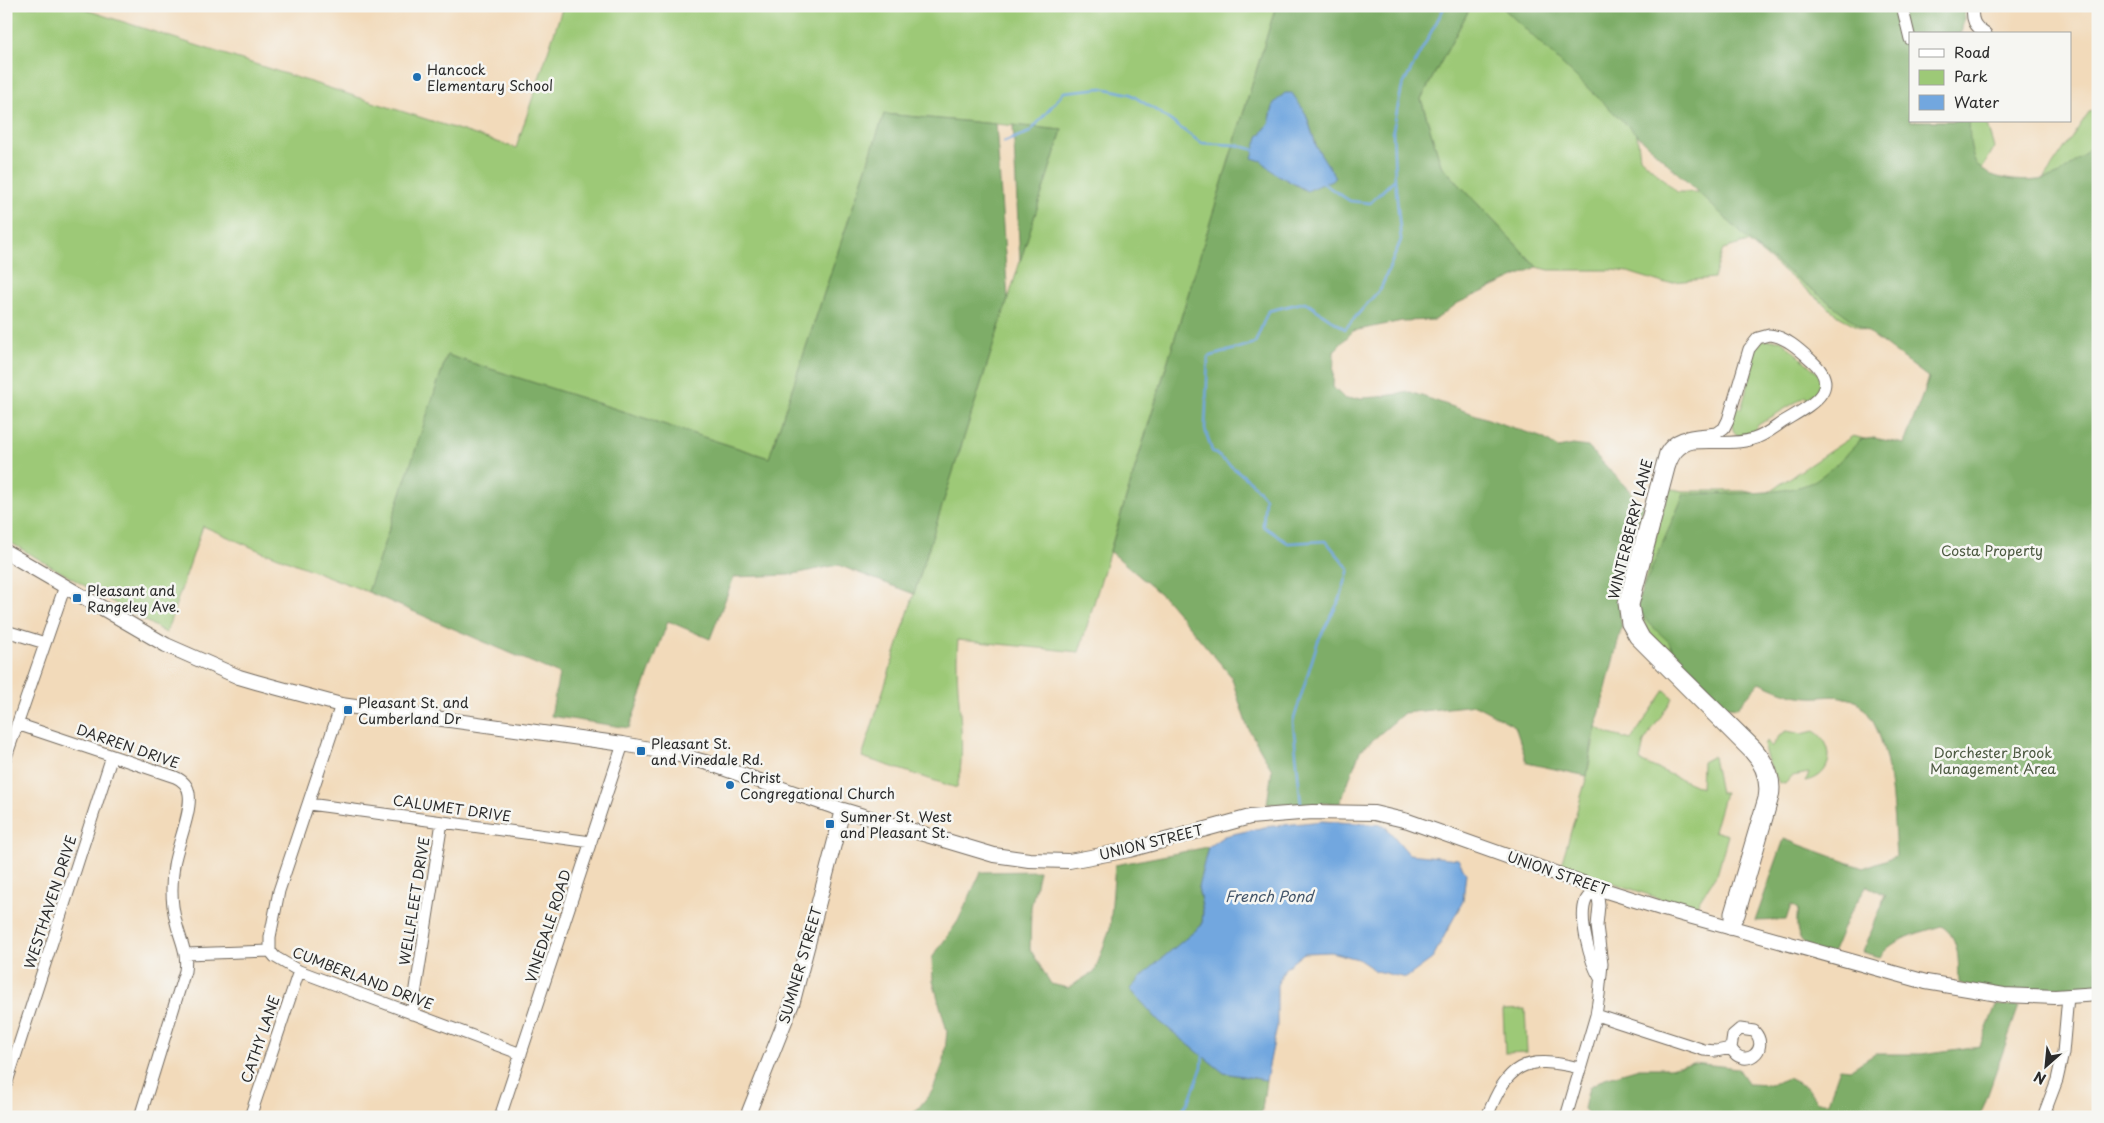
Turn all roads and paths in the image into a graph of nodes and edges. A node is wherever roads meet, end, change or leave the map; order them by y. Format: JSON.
{"nodes":[{"id":1,"x":1902,"y":6,"type":"edge"},
{"id":2,"x":1973,"y":6,"type":"edge"},
{"id":3,"x":1983,"y":32,"type":"edge"},
{"id":4,"x":1909,"y":34,"type":"edge"},
{"id":5,"x":1724,"y":428,"type":"junction"},
{"id":6,"x":1735,"y":441,"type":"junction"},
{"id":7,"x":6,"y":552,"type":"edge"},
{"id":8,"x":65,"y":586,"type":"junction"},
{"id":9,"x":6,"y":631,"type":"edge"},
{"id":10,"x":45,"y":643,"type":"junction"},
{"id":11,"x":1692,"y":690,"type":"junction"},
{"id":12,"x":341,"y":705,"type":"junction"},
{"id":13,"x":17,"y":724,"type":"junction"},
{"id":14,"x":623,"y":744,"type":"junction"},
{"id":15,"x":112,"y":756,"type":"junction"},
{"id":16,"x":6,"y":757,"type":"edge"},
{"id":17,"x":309,"y":804,"type":"junction"},
{"id":18,"x":843,"y":810,"type":"junction"},
{"id":19,"x":442,"y":822,"type":"junction"},
{"id":20,"x":591,"y":842,"type":"junction"},
{"id":21,"x":1596,"y":888,"type":"junction"},
{"id":22,"x":1730,"y":929,"type":"junction"},
{"id":23,"x":270,"y":952,"type":"junction"},
{"id":24,"x":186,"y":954,"type":"junction"},
{"id":25,"x":299,"y":971,"type":"junction"},
{"id":26,"x":2098,"y":994,"type":"edge"},
{"id":27,"x":2068,"y":996,"type":"junction"},
{"id":28,"x":412,"y":1014,"type":"junction"},
{"id":29,"x":1596,"y":1015,"type":"junction"},
{"id":30,"x":1731,"y":1048,"type":"dead end"},
{"id":31,"x":521,"y":1054,"type":"junction"},
{"id":32,"x":1579,"y":1068,"type":"junction"},
{"id":33,"x":6,"y":1085,"type":"edge"},
{"id":34,"x":140,"y":1117,"type":"edge"},
{"id":35,"x":250,"y":1117,"type":"edge"},
{"id":36,"x":500,"y":1117,"type":"edge"},
{"id":37,"x":748,"y":1117,"type":"edge"},
{"id":38,"x":1487,"y":1117,"type":"edge"},
{"id":39,"x":1566,"y":1117,"type":"edge"},
{"id":40,"x":2043,"y":1117,"type":"edge"}],
"edges":[{"from":1,"to":4,"type":"street"},
{"from":2,"to":3,"type":"street"},
{"from":5,"to":6,"type":"street"},
{"from":5,"to":6,"type":"street","name":"WINTERBERRY LANE"},
{"from":5,"to":11,"type":"street","name":"WINTERBERRY LANE"},
{"from":6,"to":11,"type":"street","name":"WINTERBERRY LANE"},
{"from":7,"to":8,"type":"main road","name":"UNION STREET"},
{"from":8,"to":10,"type":"street"},
{"from":8,"to":12,"type":"main road","name":"UNION STREET"},
{"from":9,"to":10,"type":"street"},
{"from":10,"to":13,"type":"street"},
{"from":11,"to":22,"type":"street","name":"WINTERBERRY LANE"},
{"from":12,"to":14,"type":"main road","name":"UNION STREET"},
{"from":12,"to":17,"type":"street"},
{"from":13,"to":15,"type":"street","name":"DARREN DRIVE"},
{"from":13,"to":16,"type":"street"},
{"from":14,"to":18,"type":"main road","name":"UNION STREET"},
{"from":14,"to":20,"type":"street","name":"VINEDALE ROAD"},
{"from":15,"to":24,"type":"street","name":"DARREN DRIVE"},
{"from":15,"to":33,"type":"street","name":"WESTHAVEN DRIVE"},
{"from":17,"to":19,"type":"street","name":"CALUMET DRIVE"},
{"from":17,"to":23,"type":"street"},
{"from":18,"to":21,"type":"main road","name":"UNION STREET"},
{"from":18,"to":37,"type":"main road","name":"SUMNER STREET"},
{"from":19,"to":20,"type":"street","name":"CALUMET DRIVE"},
{"from":19,"to":28,"type":"street","name":"WELLFLEET DRIVE"},
{"from":20,"to":31,"type":"street","name":"VINEDALE ROAD"},
{"from":21,"to":22,"type":"main road","name":"UNION STREET"},
{"from":21,"to":29,"type":"street"},
{"from":22,"to":27,"type":"main road","name":"UNION STREET"},
{"from":23,"to":24,"type":"street"},
{"from":23,"to":25,"type":"street","name":"CUMBERLAND DRIVE"},
{"from":24,"to":34,"type":"street","name":"DARREN DRIVE"},
{"from":25,"to":28,"type":"street","name":"CUMBERLAND DRIVE"},
{"from":25,"to":35,"type":"street","name":"CATHY LANE"},
{"from":26,"to":27,"type":"main road","name":"UNION STREET"},
{"from":27,"to":40,"type":"street"},
{"from":28,"to":31,"type":"street","name":"CUMBERLAND DRIVE"},
{"from":29,"to":30,"type":"street"},
{"from":29,"to":32,"type":"street"},
{"from":31,"to":36,"type":"street","name":"VINEDALE ROAD"},
{"from":32,"to":38,"type":"street"},
{"from":32,"to":39,"type":"street"}]}
